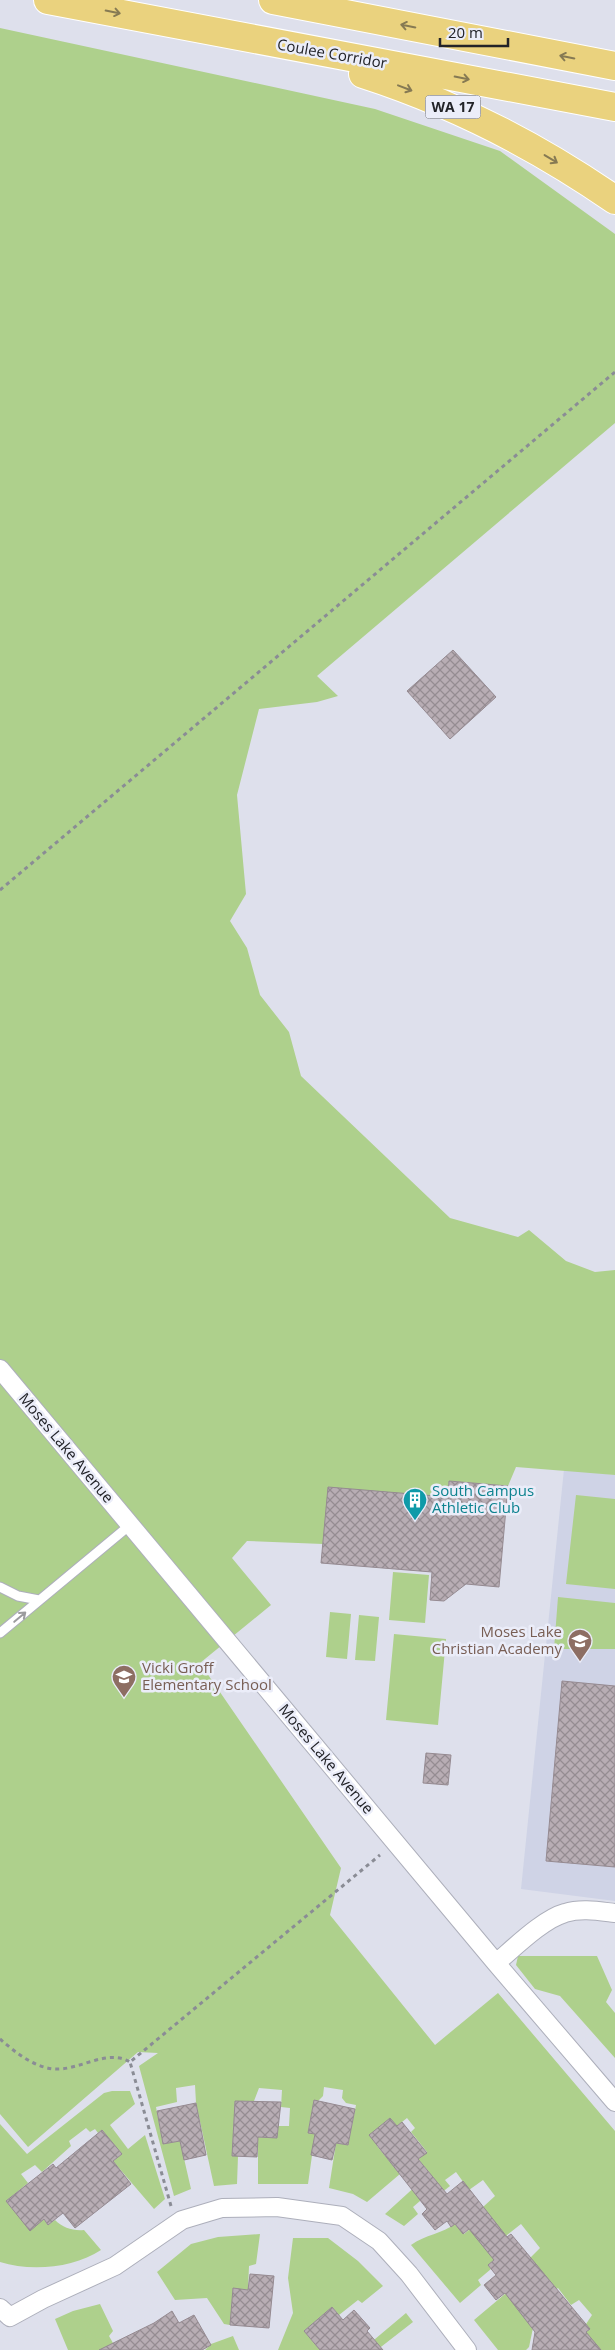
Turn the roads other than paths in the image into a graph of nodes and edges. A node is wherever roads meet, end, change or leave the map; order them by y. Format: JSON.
{"nodes":[{"id":1,"x":48,"y":0,"type":"edge"},
{"id":2,"x":273,"y":0,"type":"edge"},
{"id":3,"x":276,"y":44,"type":"junction"},
{"id":4,"x":615,"y":66,"type":"edge"},
{"id":5,"x":615,"y":107,"type":"edge"},
{"id":6,"x":615,"y":200,"type":"edge"},
{"id":7,"x":0,"y":1369,"type":"edge"},
{"id":8,"x":130,"y":1525,"type":"junction"},
{"id":9,"x":0,"y":1587,"type":"edge"},
{"id":10,"x":40,"y":1600,"type":"junction"},
{"id":11,"x":0,"y":1633,"type":"edge"},
{"id":12,"x":615,"y":1913,"type":"edge"},
{"id":13,"x":496,"y":1963,"type":"junction"},
{"id":14,"x":615,"y":2102,"type":"edge"},
{"id":15,"x":0,"y":2308,"type":"edge"},
{"id":16,"x":467,"y":2350,"type":"edge"}],
"edges":[{"from":1,"to":3,"type":"highway","name":"Coulee Corridor","number":"WA 17","one_way":true},
{"from":4,"to":2,"type":"highway","one_way":true},
{"from":3,"to":5,"type":"highway","name":"Coulee Corridor","one_way":true},
{"from":3,"to":6,"type":"highway","number":"WA 17","one_way":true},
{"from":7,"to":8,"type":"street","name":"Moses Lake Avenue"},
{"from":8,"to":10,"type":"lane"},
{"from":8,"to":13,"type":"street","name":"Moses Lake Avenue"},
{"from":9,"to":10,"type":"lane"},
{"from":11,"to":10,"type":"lane","one_way":true},
{"from":12,"to":13,"type":"street"},
{"from":13,"to":14,"type":"street","name":"Moses Lake Avenue"},
{"from":15,"to":16,"type":"street"}]}
